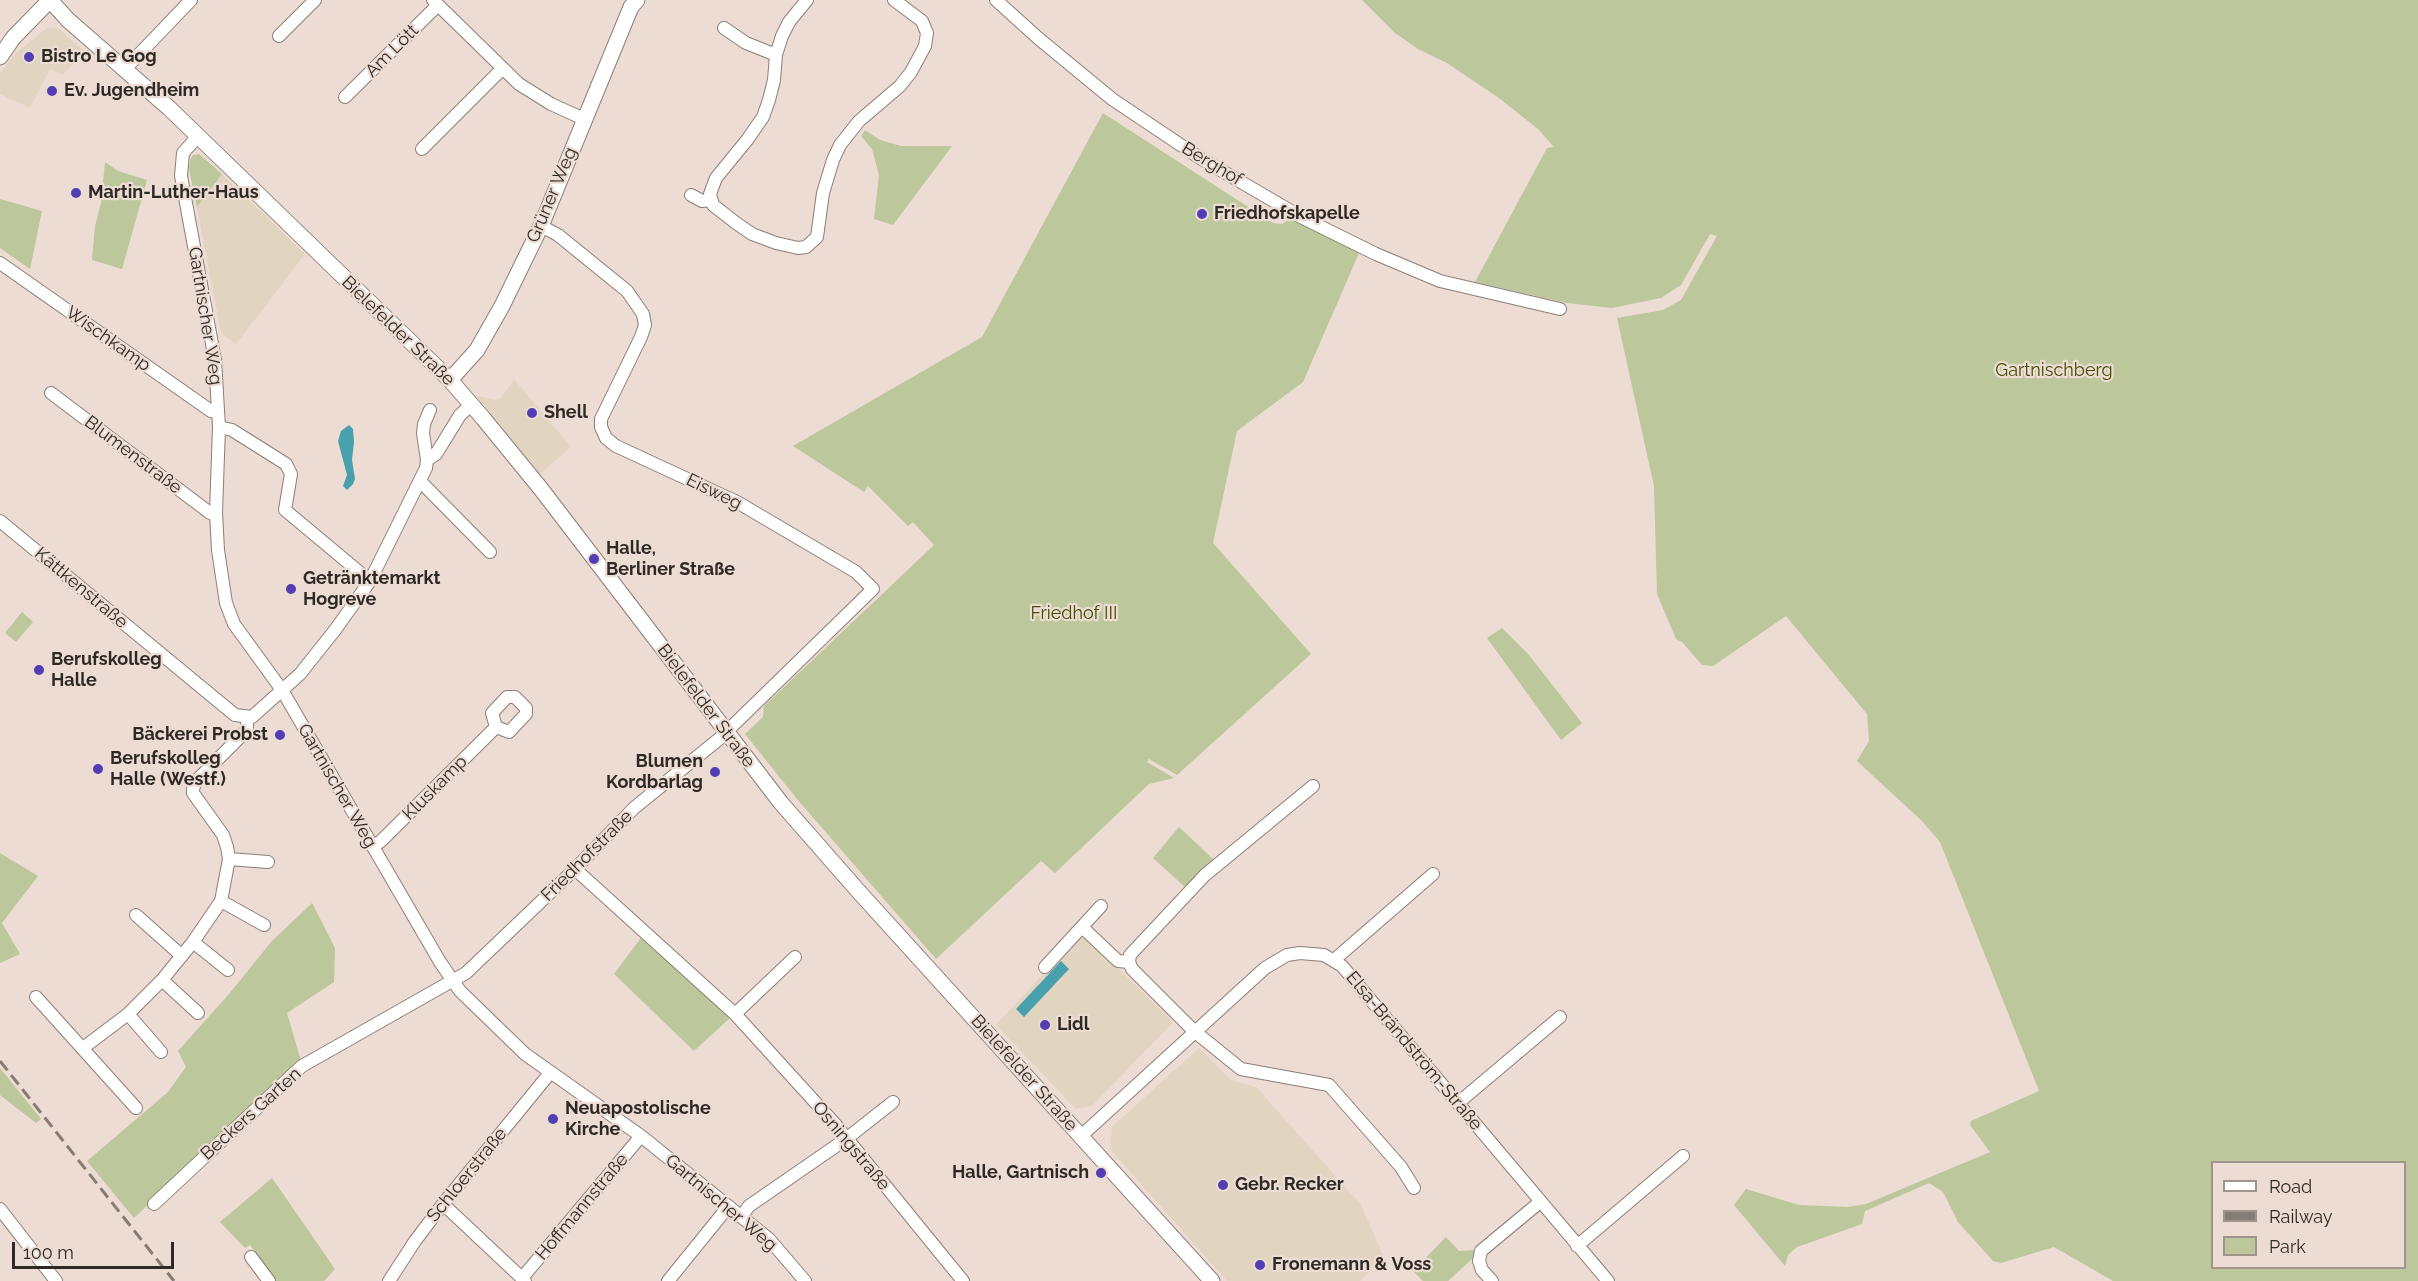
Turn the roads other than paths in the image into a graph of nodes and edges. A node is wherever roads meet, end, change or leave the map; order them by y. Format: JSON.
{"nodes":[{"id":1,"x":50,"y":0,"type":"edge"},
{"id":2,"x":191,"y":0,"type":"edge"},
{"id":3,"x":315,"y":0,"type":"edge"},
{"id":4,"x":637,"y":0,"type":"edge"},
{"id":5,"x":807,"y":0,"type":"edge"},
{"id":6,"x":894,"y":0,"type":"edge"},
{"id":7,"x":996,"y":0,"type":"edge"},
{"id":8,"x":436,"y":2,"type":"edge"},
{"id":9,"x":724,"y":28,"type":"dead end"},
{"id":10,"x":279,"y":36,"type":"dead end"},
{"id":11,"x":776,"y":55,"type":"junction"},
{"id":12,"x":0,"y":57,"type":"edge"},
{"id":13,"x":125,"y":69,"type":"junction"},
{"id":14,"x":502,"y":69,"type":"junction"},
{"id":15,"x":345,"y":97,"type":"dead end"},
{"id":16,"x":584,"y":119,"type":"junction"},
{"id":17,"x":197,"y":137,"type":"junction"},
{"id":18,"x":422,"y":149,"type":"dead end"},
{"id":19,"x":691,"y":195,"type":"dead end"},
{"id":20,"x":711,"y":200,"type":"junction"},
{"id":21,"x":541,"y":226,"type":"junction"},
{"id":22,"x":0,"y":263,"type":"edge"},
{"id":23,"x":1560,"y":309,"type":"dead end"},
{"id":24,"x":450,"y":380,"type":"junction"},
{"id":25,"x":51,"y":393,"type":"dead end"},
{"id":26,"x":471,"y":405,"type":"junction"},
{"id":27,"x":430,"y":410,"type":"dead end"},
{"id":28,"x":218,"y":412,"type":"junction"},
{"id":29,"x":219,"y":427,"type":"junction"},
{"id":30,"x":428,"y":460,"type":"junction"},
{"id":31,"x":420,"y":481,"type":"junction"},
{"id":32,"x":216,"y":513,"type":"junction"},
{"id":33,"x":0,"y":521,"type":"edge"},
{"id":34,"x":490,"y":552,"type":"dead end"},
{"id":35,"x":370,"y":581,"type":"junction"},
{"id":36,"x":282,"y":690,"type":"junction"},
{"id":37,"x":247,"y":718,"type":"junction"},
{"id":38,"x":496,"y":727,"type":"dead end"},
{"id":39,"x":726,"y":732,"type":"junction"},
{"id":40,"x":1313,"y":786,"type":"dead end"},
{"id":41,"x":372,"y":846,"type":"junction"},
{"id":42,"x":229,"y":859,"type":"junction"},
{"id":43,"x":268,"y":862,"type":"dead end"},
{"id":44,"x":575,"y":869,"type":"junction"},
{"id":45,"x":1433,"y":874,"type":"dead end"},
{"id":46,"x":221,"y":901,"type":"junction"},
{"id":47,"x":1101,"y":906,"type":"dead end"},
{"id":48,"x":136,"y":915,"type":"dead end"},
{"id":49,"x":264,"y":925,"type":"dead end"},
{"id":50,"x":1082,"y":927,"type":"junction"},
{"id":51,"x":193,"y":942,"type":"junction"},
{"id":52,"x":182,"y":956,"type":"junction"},
{"id":53,"x":795,"y":957,"type":"dead end"},
{"id":54,"x":1334,"y":960,"type":"junction"},
{"id":55,"x":1129,"y":962,"type":"junction"},
{"id":56,"x":1045,"y":967,"type":"dead end"},
{"id":57,"x":228,"y":970,"type":"dead end"},
{"id":58,"x":162,"y":980,"type":"junction"},
{"id":59,"x":452,"y":982,"type":"junction"},
{"id":60,"x":36,"y":997,"type":"dead end"},
{"id":61,"x":198,"y":1013,"type":"dead end"},
{"id":62,"x":128,"y":1014,"type":"junction"},
{"id":63,"x":735,"y":1014,"type":"junction"},
{"id":64,"x":1560,"y":1017,"type":"dead end"},
{"id":65,"x":1194,"y":1031,"type":"junction"},
{"id":66,"x":83,"y":1048,"type":"junction"},
{"id":67,"x":161,"y":1052,"type":"dead end"},
{"id":68,"x":550,"y":1073,"type":"junction"},
{"id":69,"x":893,"y":1102,"type":"dead end"},
{"id":70,"x":1458,"y":1103,"type":"junction"},
{"id":71,"x":136,"y":1108,"type":"dead end"},
{"id":72,"x":641,"y":1136,"type":"junction"},
{"id":73,"x":1081,"y":1136,"type":"junction"},
{"id":74,"x":846,"y":1139,"type":"junction"},
{"id":75,"x":1683,"y":1156,"type":"dead end"},
{"id":76,"x":1414,"y":1188,"type":"dead end"},
{"id":77,"x":1540,"y":1202,"type":"junction"},
{"id":78,"x":154,"y":1204,"type":"dead end"},
{"id":79,"x":443,"y":1204,"type":"junction"},
{"id":80,"x":728,"y":1207,"type":"junction"},
{"id":81,"x":0,"y":1209,"type":"edge"},
{"id":82,"x":741,"y":1217,"type":"junction"},
{"id":83,"x":1577,"y":1246,"type":"junction"},
{"id":84,"x":251,"y":1257,"type":"dead end"},
{"id":85,"x":524,"y":1280,"type":"edge"},
{"id":86,"x":56,"y":1281,"type":"edge"},
{"id":87,"x":269,"y":1281,"type":"edge"},
{"id":88,"x":389,"y":1281,"type":"edge"},
{"id":89,"x":668,"y":1281,"type":"edge"},
{"id":90,"x":805,"y":1281,"type":"edge"},
{"id":91,"x":963,"y":1281,"type":"edge"},
{"id":92,"x":1212,"y":1281,"type":"edge"},
{"id":93,"x":1492,"y":1281,"type":"edge"},
{"id":94,"x":1608,"y":1281,"type":"edge"}],
"edges":[{"from":1,"to":12,"type":"street"},
{"from":1,"to":13,"type":"street","name":"Bielefelder Straße"},
{"from":2,"to":13,"type":"street"},
{"from":3,"to":10,"type":"street"},
{"from":4,"to":16,"type":"street","name":"Grüner Weg"},
{"from":5,"to":11,"type":"street"},
{"from":6,"to":20,"type":"street"},
{"from":7,"to":23,"type":"street","name":"Berghof"},
{"from":8,"to":14,"type":"street","name":"Am Lött"},
{"from":8,"to":15,"type":"street","name":"Am Lött"},
{"from":9,"to":11,"type":"street"},
{"from":11,"to":20,"type":"street"},
{"from":13,"to":17,"type":"street","name":"Bielefelder Straße"},
{"from":14,"to":16,"type":"street","name":"Am Lött"},
{"from":14,"to":18,"type":"street"},
{"from":16,"to":21,"type":"street","name":"Grüner Weg"},
{"from":17,"to":24,"type":"street","name":"Bielefelder Straße"},
{"from":17,"to":28,"type":"street","name":"Gartnischer Weg"},
{"from":19,"to":20,"type":"street"},
{"from":21,"to":24,"type":"street","name":"Grüner Weg"},
{"from":21,"to":39,"type":"street","name":"Eisweg"},
{"from":22,"to":28,"type":"street","name":"Wischkamp"},
{"from":24,"to":26,"type":"street","name":"Bielefelder Straße"},
{"from":25,"to":32,"type":"street","name":"Blumenstraße"},
{"from":26,"to":30,"type":"street"},
{"from":26,"to":39,"type":"street","name":"Bielefelder Straße"},
{"from":27,"to":30,"type":"street"},
{"from":28,"to":29,"type":"street","name":"Gartnischer Weg"},
{"from":29,"to":32,"type":"street","name":"Gartnischer Weg"},
{"from":29,"to":35,"type":"street"},
{"from":30,"to":31,"type":"street"},
{"from":31,"to":34,"type":"street"},
{"from":31,"to":35,"type":"street"},
{"from":32,"to":36,"type":"street","name":"Gartnischer Weg"},
{"from":33,"to":37,"type":"street","name":"Kättkenstraße"},
{"from":35,"to":36,"type":"street"},
{"from":36,"to":37,"type":"street"},
{"from":36,"to":41,"type":"street","name":"Gartnischer Weg"},
{"from":37,"to":42,"type":"street"},
{"from":38,"to":41,"type":"street","name":"Kluskamp"},
{"from":39,"to":44,"type":"street","name":"Friedhofstraße"},
{"from":39,"to":73,"type":"street","name":"Bielefelder Straße"},
{"from":40,"to":55,"type":"street"},
{"from":41,"to":59,"type":"street","name":"Gartnischer Weg"},
{"from":42,"to":43,"type":"street"},
{"from":42,"to":46,"type":"street"},
{"from":44,"to":59,"type":"street","name":"Friedhofstraße"},
{"from":44,"to":63,"type":"street","name":"Osningstraße"},
{"from":45,"to":54,"type":"street"},
{"from":46,"to":49,"type":"street"},
{"from":46,"to":51,"type":"street"},
{"from":47,"to":50,"type":"street"},
{"from":48,"to":52,"type":"street"},
{"from":50,"to":55,"type":"street"},
{"from":50,"to":56,"type":"street"},
{"from":51,"to":52,"type":"street"},
{"from":51,"to":57,"type":"street"},
{"from":52,"to":58,"type":"street"},
{"from":53,"to":63,"type":"street"},
{"from":54,"to":65,"type":"street","name":"Elsa-Brändström-Straße"},
{"from":54,"to":70,"type":"street","name":"Elsa-Brändström-Straße"},
{"from":55,"to":65,"type":"street"},
{"from":58,"to":61,"type":"street"},
{"from":58,"to":62,"type":"street"},
{"from":59,"to":68,"type":"street","name":"Gartnischer Weg"},
{"from":59,"to":78,"type":"street","name":"Beckers Garten"},
{"from":60,"to":66,"type":"street"},
{"from":62,"to":66,"type":"street"},
{"from":62,"to":67,"type":"street"},
{"from":63,"to":74,"type":"street","name":"Osningstraße"},
{"from":64,"to":70,"type":"street"},
{"from":65,"to":73,"type":"street","name":"Elsa-Brändström-Straße"},
{"from":65,"to":76,"type":"street"},
{"from":66,"to":71,"type":"street"},
{"from":68,"to":72,"type":"street","name":"Gartnischer Weg"},
{"from":68,"to":79,"type":"street","name":"Schloerstraße"},
{"from":69,"to":74,"type":"street"},
{"from":70,"to":77,"type":"street","name":"Elsa-Brändström-Straße"},
{"from":72,"to":80,"type":"street","name":"Gartnischer Weg"},
{"from":72,"to":85,"type":"street","name":"Hoffmannstraße"},
{"from":73,"to":92,"type":"street","name":"Bielefelder Straße"},
{"from":74,"to":82,"type":"street"},
{"from":74,"to":91,"type":"street","name":"Osningstraße"},
{"from":75,"to":83,"type":"street"},
{"from":77,"to":83,"type":"street","name":"Elsa-Brändström-Straße"},
{"from":77,"to":93,"type":"street"},
{"from":79,"to":85,"type":"street"},
{"from":79,"to":88,"type":"street","name":"Schloerstraße"},
{"from":80,"to":82,"type":"street","name":"Gartnischer Weg"},
{"from":80,"to":89,"type":"street"},
{"from":81,"to":86,"type":"street"},
{"from":82,"to":90,"type":"street","name":"Gartnischer Weg"},
{"from":83,"to":94,"type":"street","name":"Elsa-Brändström-Straße"},
{"from":84,"to":87,"type":"street"}]}
